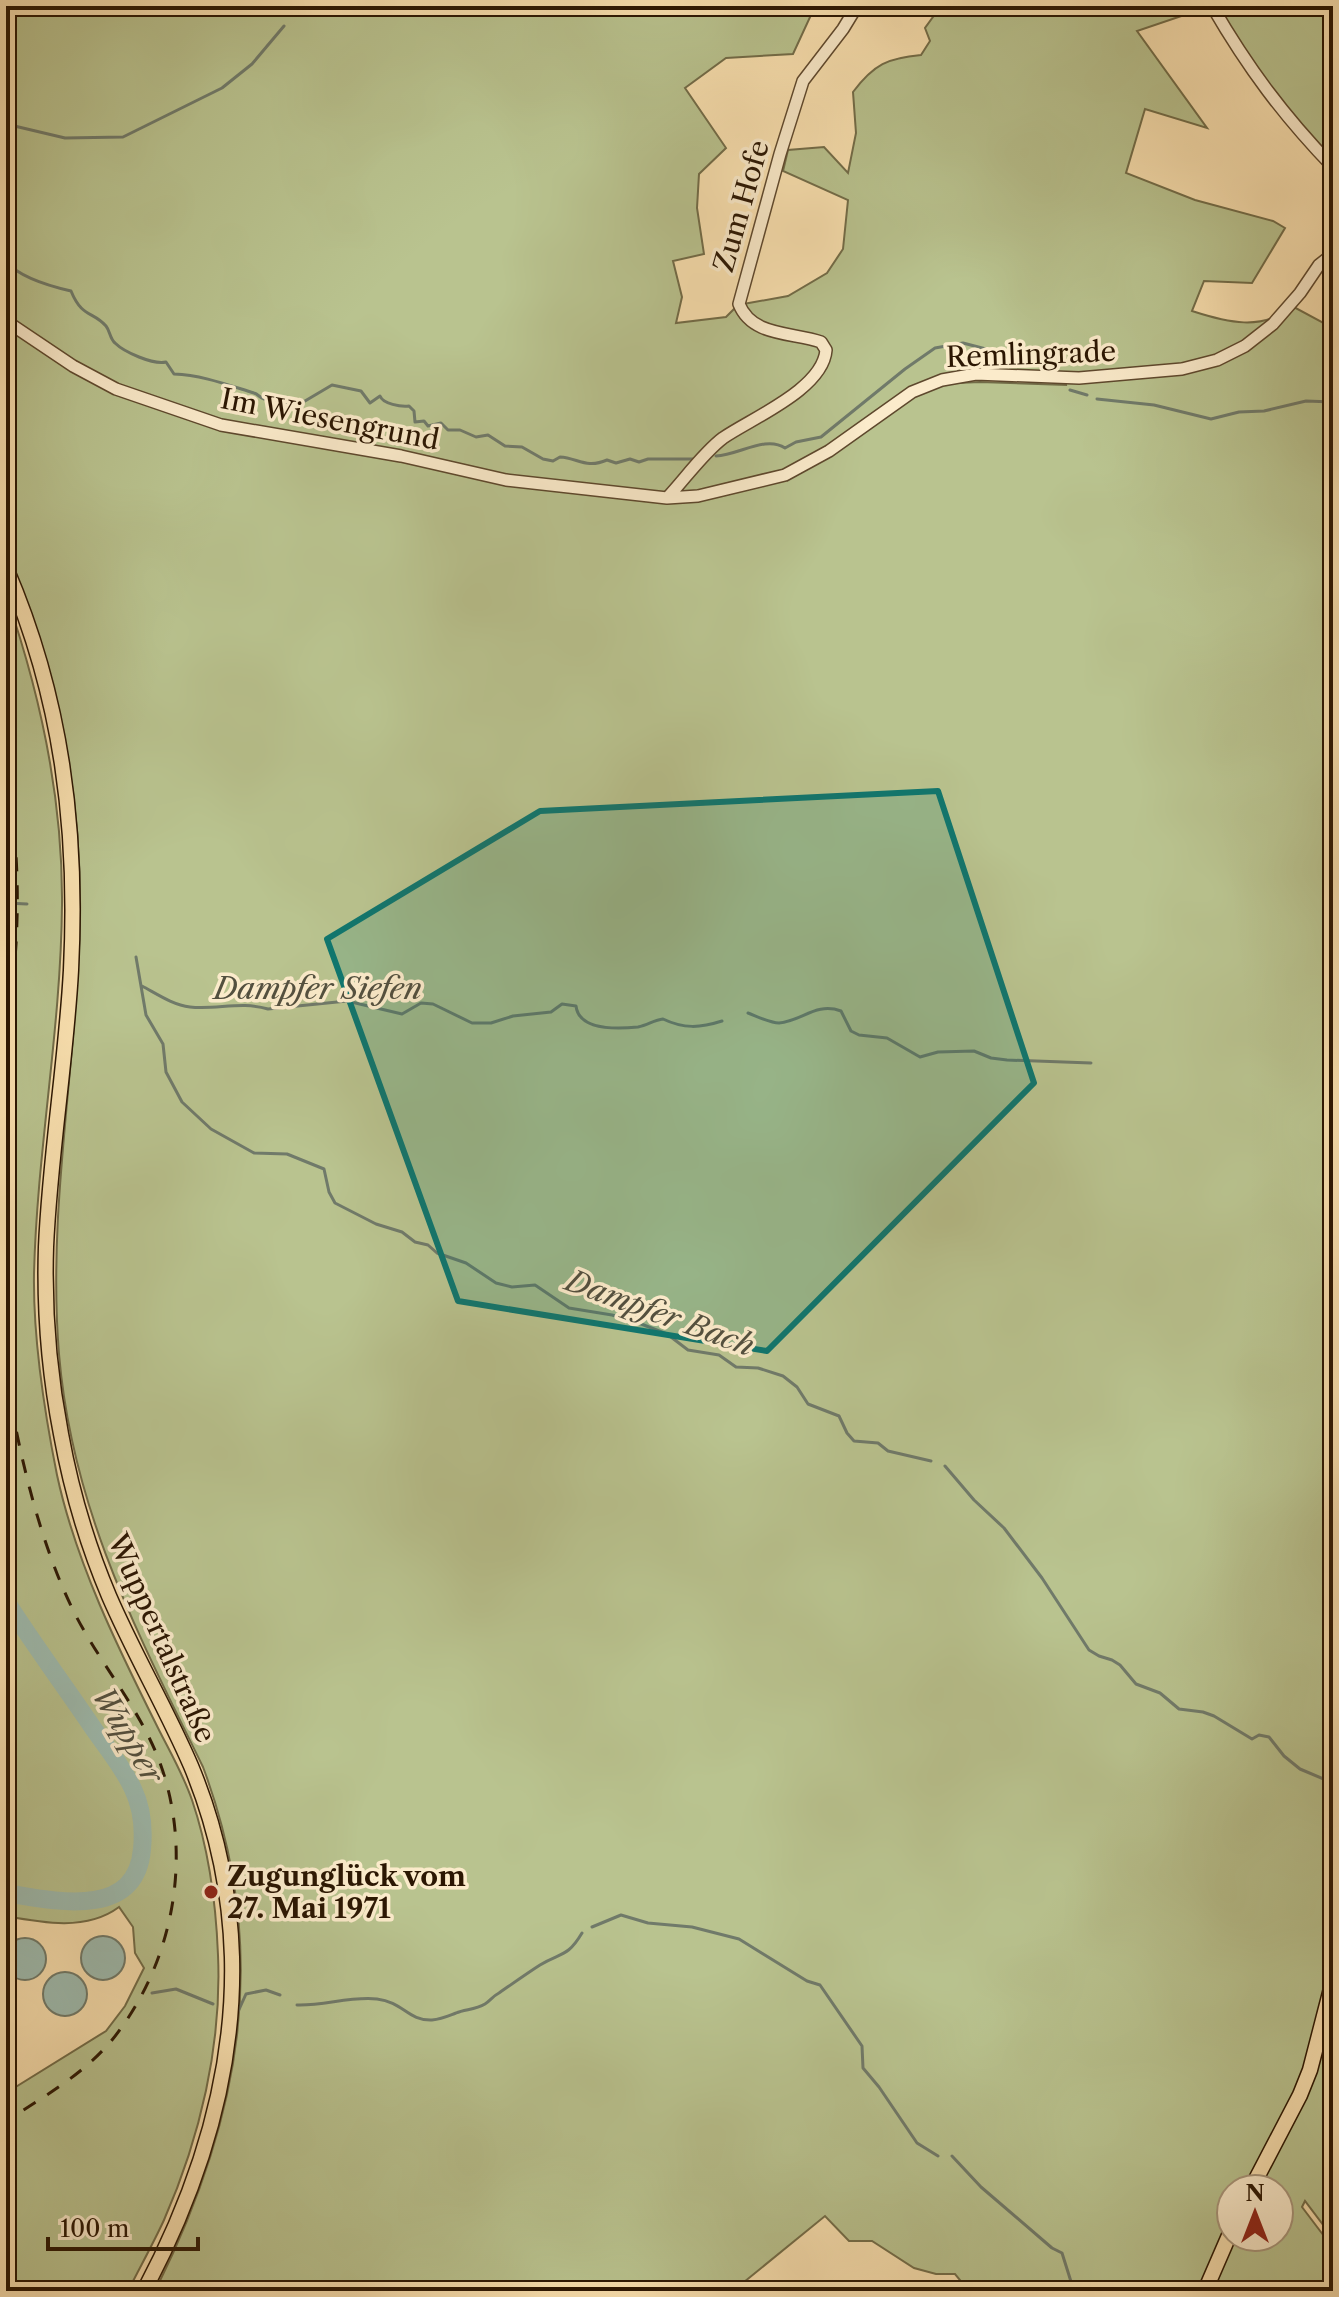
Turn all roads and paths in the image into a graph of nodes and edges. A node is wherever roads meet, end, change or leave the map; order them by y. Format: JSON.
{"nodes":[{"id":1,"x":857,"y":6,"type":"edge"},
{"id":2,"x":1212,"y":6,"type":"edge"},
{"id":3,"x":1333,"y":167,"type":"edge"},
{"id":4,"x":1333,"y":254,"type":"edge"},
{"id":5,"x":6,"y":321,"type":"edge"},
{"id":6,"x":667,"y":498,"type":"junction"},
{"id":7,"x":6,"y":568,"type":"edge"},
{"id":8,"x":1333,"y":1981,"type":"edge"},
{"id":9,"x":1259,"y":2173,"type":"edge"},
{"id":10,"x":1221,"y":2253,"type":"edge"},
{"id":11,"x":144,"y":2291,"type":"edge"},
{"id":12,"x":1205,"y":2291,"type":"edge"}],
"edges":[{"from":1,"to":6,"type":"street","name":"Zum Hofe"},
{"from":2,"to":3,"type":"street"},
{"from":4,"to":6,"type":"street","name":"Remlingrade"},
{"from":5,"to":6,"type":"street","name":"Im Wiesengrund"},
{"from":7,"to":11,"type":"main road","name":"Wuppertalstraße"},
{"from":8,"to":9,"type":"main road"},
{"from":10,"to":12,"type":"main road"}]}
